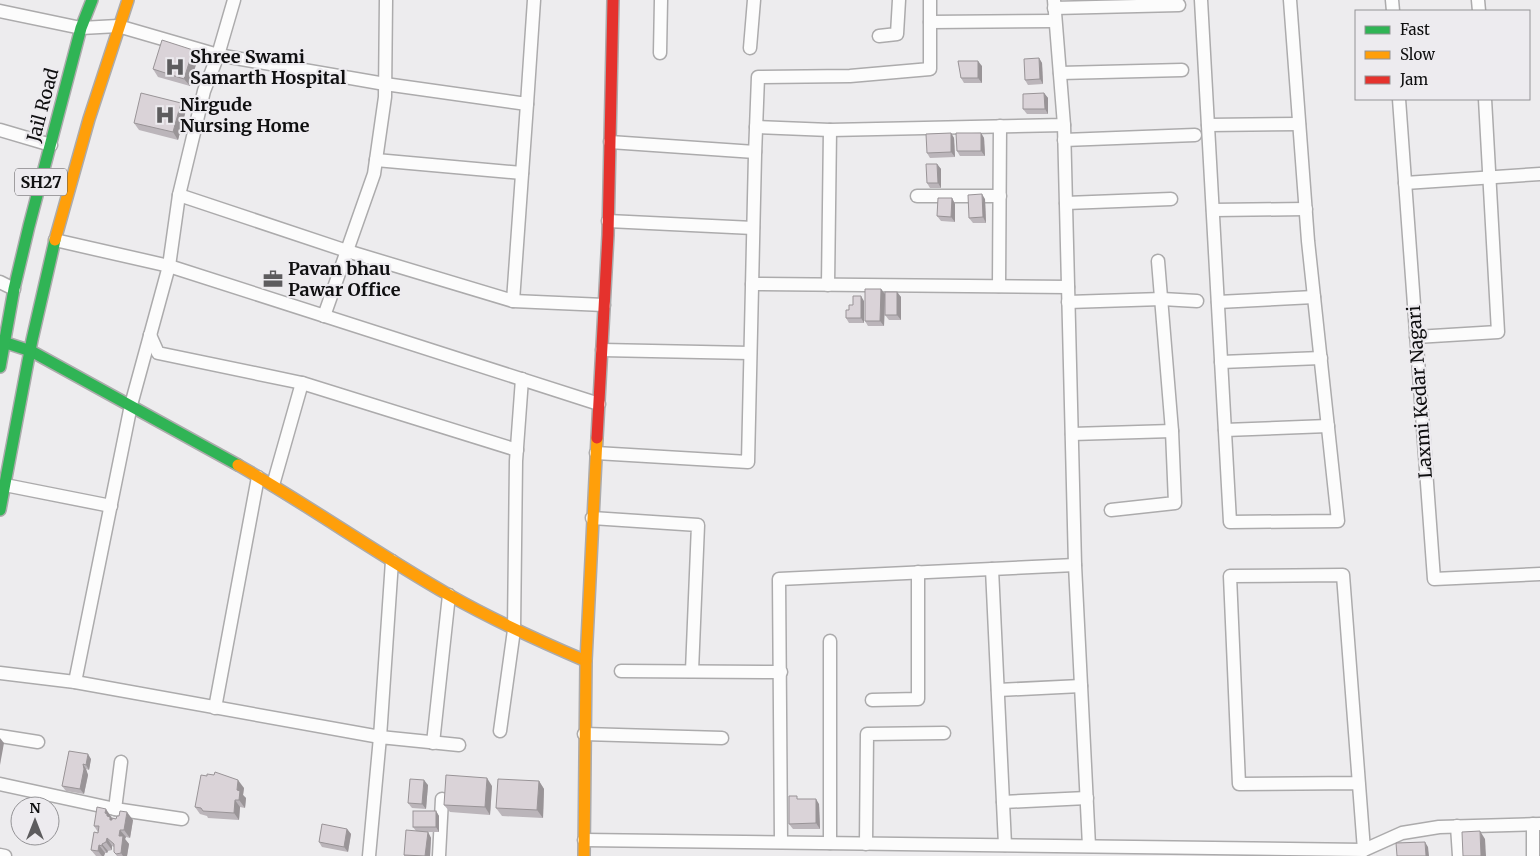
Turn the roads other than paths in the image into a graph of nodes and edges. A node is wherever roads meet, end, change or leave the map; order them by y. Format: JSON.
{"nodes":[{"id":1,"x":92,"y":0,"type":"edge"},
{"id":2,"x":128,"y":0,"type":"edge"},
{"id":3,"x":234,"y":0,"type":"edge"},
{"id":4,"x":386,"y":0,"type":"edge"},
{"id":5,"x":534,"y":0,"type":"edge"},
{"id":6,"x":613,"y":0,"type":"edge"},
{"id":7,"x":661,"y":0,"type":"edge"},
{"id":8,"x":754,"y":0,"type":"edge"},
{"id":9,"x":899,"y":0,"type":"edge"},
{"id":10,"x":930,"y":0,"type":"edge"},
{"id":11,"x":1201,"y":0,"type":"edge"},
{"id":12,"x":1290,"y":0,"type":"edge"},
{"id":13,"x":1179,"y":5,"type":"dead end"},
{"id":14,"x":1054,"y":10,"type":"edge"},
{"id":15,"x":0,"y":11,"type":"edge"},
{"id":16,"x":930,"y":22,"type":"junction"},
{"id":17,"x":118,"y":26,"type":"junction"},
{"id":18,"x":81,"y":28,"type":"junction"},
{"id":19,"x":879,"y":36,"type":"dead end"},
{"id":20,"x":750,"y":48,"type":"dead end"},
{"id":21,"x":660,"y":53,"type":"dead end"},
{"id":22,"x":218,"y":55,"type":"junction"},
{"id":23,"x":1182,"y":70,"type":"dead end"},
{"id":24,"x":1060,"y":73,"type":"junction"},
{"id":25,"x":385,"y":84,"type":"junction"},
{"id":26,"x":1399,"y":100,"type":"edge"},
{"id":27,"x":1485,"y":100,"type":"edge"},
{"id":28,"x":527,"y":104,"type":"junction"},
{"id":29,"x":1299,"y":124,"type":"junction"},
{"id":30,"x":1064,"y":125,"type":"junction"},
{"id":31,"x":1208,"y":125,"type":"junction"},
{"id":32,"x":1000,"y":126,"type":"junction"},
{"id":33,"x":756,"y":128,"type":"junction"},
{"id":34,"x":0,"y":130,"type":"edge"},
{"id":35,"x":830,"y":130,"type":"junction"},
{"id":36,"x":1195,"y":134,"type":"dead end"},
{"id":37,"x":1064,"y":140,"type":"junction"},
{"id":38,"x":610,"y":142,"type":"junction"},
{"id":39,"x":51,"y":145,"type":"junction"},
{"id":40,"x":755,"y":152,"type":"junction"},
{"id":41,"x":376,"y":160,"type":"junction"},
{"id":42,"x":522,"y":173,"type":"junction"},
{"id":43,"x":1540,"y":174,"type":"edge"},
{"id":44,"x":1490,"y":177,"type":"junction"},
{"id":45,"x":1405,"y":183,"type":"junction"},
{"id":46,"x":179,"y":194,"type":"junction"},
{"id":47,"x":917,"y":196,"type":"dead end"},
{"id":48,"x":1000,"y":196,"type":"junction"},
{"id":49,"x":1171,"y":200,"type":"dead end"},
{"id":50,"x":1066,"y":203,"type":"junction"},
{"id":51,"x":1306,"y":209,"type":"junction"},
{"id":52,"x":1213,"y":210,"type":"junction"},
{"id":53,"x":608,"y":221,"type":"junction"},
{"id":54,"x":753,"y":228,"type":"junction"},
{"id":55,"x":55,"y":240,"type":"junction"},
{"id":56,"x":347,"y":250,"type":"junction"},
{"id":57,"x":1158,"y":261,"type":"dead end"},
{"id":58,"x":169,"y":266,"type":"junction"},
{"id":59,"x":0,"y":282,"type":"edge"},
{"id":60,"x":752,"y":284,"type":"junction"},
{"id":61,"x":828,"y":285,"type":"junction"},
{"id":62,"x":999,"y":286,"type":"junction"},
{"id":63,"x":1068,"y":287,"type":"junction"},
{"id":64,"x":14,"y":288,"type":"junction"},
{"id":65,"x":1314,"y":297,"type":"junction"},
{"id":66,"x":1162,"y":299,"type":"junction"},
{"id":67,"x":512,"y":301,"type":"junction"},
{"id":68,"x":1198,"y":301,"type":"dead end"},
{"id":69,"x":1068,"y":302,"type":"junction"},
{"id":70,"x":1218,"y":302,"type":"junction"},
{"id":71,"x":604,"y":304,"type":"junction"},
{"id":72,"x":324,"y":316,"type":"junction"},
{"id":73,"x":150,"y":335,"type":"junction"},
{"id":74,"x":1416,"y":337,"type":"junction"},
{"id":75,"x":2,"y":342,"type":"edge"},
{"id":76,"x":602,"y":350,"type":"junction"},
{"id":77,"x":31,"y":351,"type":"junction"},
{"id":78,"x":750,"y":353,"type":"junction"},
{"id":79,"x":1321,"y":358,"type":"junction"},
{"id":80,"x":1221,"y":362,"type":"junction"},
{"id":81,"x":0,"y":367,"type":"edge"},
{"id":82,"x":522,"y":379,"type":"junction"},
{"id":83,"x":302,"y":382,"type":"junction"},
{"id":84,"x":131,"y":404,"type":"junction"},
{"id":85,"x":599,"y":404,"type":"junction"},
{"id":86,"x":1328,"y":426,"type":"junction"},
{"id":87,"x":1225,"y":430,"type":"junction"},
{"id":88,"x":1172,"y":432,"type":"junction"},
{"id":89,"x":1072,"y":434,"type":"junction"},
{"id":90,"x":517,"y":450,"type":"junction"},
{"id":91,"x":596,"y":453,"type":"junction"},
{"id":92,"x":258,"y":476,"type":"junction"},
{"id":93,"x":5,"y":485,"type":"junction"},
{"id":94,"x":273,"y":485,"type":"junction"},
{"id":95,"x":111,"y":506,"type":"junction"},
{"id":96,"x":0,"y":510,"type":"edge"},
{"id":97,"x":1111,"y":510,"type":"dead end"},
{"id":98,"x":592,"y":518,"type":"junction"},
{"id":99,"x":392,"y":561,"type":"junction"},
{"id":100,"x":1075,"y":565,"type":"junction"},
{"id":101,"x":992,"y":569,"type":"junction"},
{"id":102,"x":918,"y":572,"type":"junction"},
{"id":103,"x":1540,"y":574,"type":"edge"},
{"id":104,"x":449,"y":595,"type":"junction"},
{"id":105,"x":514,"y":630,"type":"junction"},
{"id":106,"x":830,"y":641,"type":"dead end"},
{"id":107,"x":586,"y":661,"type":"junction"},
{"id":108,"x":621,"y":671,"type":"dead end"},
{"id":109,"x":692,"y":671,"type":"junction"},
{"id":110,"x":781,"y":672,"type":"junction"},
{"id":111,"x":0,"y":673,"type":"edge"},
{"id":112,"x":75,"y":682,"type":"junction"},
{"id":113,"x":1081,"y":686,"type":"junction"},
{"id":114,"x":998,"y":690,"type":"junction"},
{"id":115,"x":872,"y":700,"type":"dead end"},
{"id":116,"x":215,"y":708,"type":"junction"},
{"id":117,"x":500,"y":730,"type":"dead end"},
{"id":118,"x":944,"y":733,"type":"dead end"},
{"id":119,"x":584,"y":734,"type":"junction"},
{"id":120,"x":0,"y":736,"type":"edge"},
{"id":121,"x":380,"y":737,"type":"junction"},
{"id":122,"x":722,"y":738,"type":"dead end"},
{"id":123,"x":38,"y":742,"type":"dead end"},
{"id":124,"x":433,"y":743,"type":"junction"},
{"id":125,"x":459,"y":746,"type":"dead end"},
{"id":126,"x":121,"y":762,"type":"dead end"},
{"id":127,"x":1359,"y":783,"type":"junction"},
{"id":128,"x":0,"y":784,"type":"edge"},
{"id":129,"x":1087,"y":798,"type":"junction"},
{"id":130,"x":442,"y":799,"type":"edge"},
{"id":131,"x":1003,"y":802,"type":"junction"},
{"id":132,"x":115,"y":808,"type":"junction"},
{"id":133,"x":182,"y":819,"type":"dead end"},
{"id":134,"x":1537,"y":824,"type":"edge"},
{"id":135,"x":1457,"y":826,"type":"junction"},
{"id":136,"x":584,"y":840,"type":"junction"},
{"id":137,"x":781,"y":842,"type":"junction"},
{"id":138,"x":830,"y":843,"type":"junction"},
{"id":139,"x":866,"y":844,"type":"junction"},
{"id":140,"x":1005,"y":845,"type":"junction"},
{"id":141,"x":1089,"y":846,"type":"junction"},
{"id":142,"x":1364,"y":850,"type":"junction"},
{"id":143,"x":1275,"y":852,"type":"edge"},
{"id":144,"x":0,"y":855,"type":"edge"},
{"id":145,"x":5,"y":856,"type":"edge"},
{"id":146,"x":369,"y":856,"type":"edge"},
{"id":147,"x":439,"y":856,"type":"edge"},
{"id":148,"x":584,"y":856,"type":"edge"},
{"id":149,"x":1459,"y":856,"type":"edge"},
{"id":150,"x":1533,"y":856,"type":"edge"}],
"edges":[{"from":1,"to":18,"type":"street","name":"Jail Road","number":"SH27"},
{"from":2,"to":17,"type":"street"},
{"from":3,"to":22,"type":"street"},
{"from":4,"to":25,"type":"street"},
{"from":5,"to":28,"type":"street"},
{"from":6,"to":38,"type":"street"},
{"from":7,"to":21,"type":"street"},
{"from":8,"to":20,"type":"street"},
{"from":9,"to":19,"type":"street"},
{"from":10,"to":16,"type":"street"},
{"from":11,"to":31,"type":"street"},
{"from":12,"to":29,"type":"street"},
{"from":13,"to":14,"type":"street"},
{"from":14,"to":16,"type":"street"},
{"from":14,"to":24,"type":"street"},
{"from":15,"to":18,"type":"street"},
{"from":16,"to":33,"type":"street"},
{"from":17,"to":18,"type":"street"},
{"from":17,"to":22,"type":"street"},
{"from":17,"to":55,"type":"street"},
{"from":18,"to":39,"type":"street","name":"Jail Road","number":"SH27"},
{"from":22,"to":25,"type":"street"},
{"from":22,"to":46,"type":"street"},
{"from":23,"to":24,"type":"street"},
{"from":24,"to":30,"type":"street"},
{"from":25,"to":28,"type":"street"},
{"from":25,"to":41,"type":"street"},
{"from":26,"to":45,"type":"street","name":"Laxmi Kedar Nagari"},
{"from":27,"to":44,"type":"street"},
{"from":28,"to":42,"type":"street"},
{"from":29,"to":31,"type":"street"},
{"from":29,"to":51,"type":"street"},
{"from":30,"to":32,"type":"street"},
{"from":30,"to":37,"type":"street"},
{"from":31,"to":52,"type":"street"},
{"from":32,"to":35,"type":"street"},
{"from":32,"to":48,"type":"street"},
{"from":33,"to":35,"type":"street"},
{"from":33,"to":40,"type":"street"},
{"from":34,"to":39,"type":"street"},
{"from":35,"to":61,"type":"street"},
{"from":36,"to":37,"type":"street"},
{"from":37,"to":50,"type":"street"},
{"from":38,"to":40,"type":"street"},
{"from":38,"to":53,"type":"street"},
{"from":39,"to":64,"type":"street","name":"Jail Road","number":"SH27"},
{"from":40,"to":54,"type":"street"},
{"from":41,"to":42,"type":"street"},
{"from":41,"to":56,"type":"street"},
{"from":42,"to":67,"type":"street"},
{"from":43,"to":44,"type":"street"},
{"from":44,"to":45,"type":"street"},
{"from":44,"to":74,"type":"street"},
{"from":45,"to":74,"type":"street","name":"Laxmi Kedar Nagari"},
{"from":46,"to":56,"type":"street"},
{"from":46,"to":58,"type":"street"},
{"from":47,"to":48,"type":"street"},
{"from":48,"to":62,"type":"street"},
{"from":49,"to":50,"type":"street"},
{"from":50,"to":63,"type":"street"},
{"from":51,"to":52,"type":"street"},
{"from":51,"to":65,"type":"street"},
{"from":52,"to":70,"type":"street"},
{"from":53,"to":54,"type":"street"},
{"from":53,"to":71,"type":"street"},
{"from":54,"to":60,"type":"street"},
{"from":55,"to":58,"type":"street"},
{"from":55,"to":77,"type":"street"},
{"from":56,"to":67,"type":"street"},
{"from":56,"to":72,"type":"street"},
{"from":57,"to":66,"type":"street"},
{"from":58,"to":72,"type":"street"},
{"from":58,"to":73,"type":"street"},
{"from":59,"to":64,"type":"street"},
{"from":60,"to":61,"type":"street"},
{"from":60,"to":78,"type":"street"},
{"from":61,"to":62,"type":"street"},
{"from":62,"to":63,"type":"street"},
{"from":63,"to":69,"type":"street"},
{"from":64,"to":75,"type":"street","name":"Jail Road","number":"SH27"},
{"from":65,"to":70,"type":"street"},
{"from":65,"to":79,"type":"street"},
{"from":66,"to":68,"type":"street"},
{"from":66,"to":69,"type":"street"},
{"from":66,"to":88,"type":"street"},
{"from":67,"to":71,"type":"street"},
{"from":69,"to":89,"type":"street"},
{"from":70,"to":80,"type":"street"},
{"from":71,"to":76,"type":"street"},
{"from":72,"to":82,"type":"street"},
{"from":73,"to":83,"type":"street"},
{"from":73,"to":84,"type":"street"},
{"from":74,"to":103,"type":"street","name":"Laxmi Kedar Nagari"},
{"from":75,"to":77,"type":"street"},
{"from":75,"to":81,"type":"street","name":"Jail Road","number":"SH27"},
{"from":76,"to":78,"type":"street"},
{"from":76,"to":85,"type":"street"},
{"from":77,"to":84,"type":"street"},
{"from":77,"to":93,"type":"street"},
{"from":78,"to":91,"type":"street"},
{"from":79,"to":80,"type":"street"},
{"from":79,"to":86,"type":"street"},
{"from":80,"to":87,"type":"street"},
{"from":82,"to":85,"type":"street"},
{"from":82,"to":90,"type":"street"},
{"from":83,"to":90,"type":"street"},
{"from":83,"to":94,"type":"street"},
{"from":84,"to":92,"type":"street"},
{"from":84,"to":95,"type":"street"},
{"from":85,"to":91,"type":"street"},
{"from":86,"to":87,"type":"street"},
{"from":86,"to":87,"type":"street"},
{"from":88,"to":89,"type":"street"},
{"from":88,"to":97,"type":"street"},
{"from":89,"to":100,"type":"street"},
{"from":90,"to":105,"type":"street"},
{"from":91,"to":98,"type":"street"},
{"from":92,"to":94,"type":"street"},
{"from":92,"to":116,"type":"street"},
{"from":93,"to":95,"type":"street"},
{"from":93,"to":96,"type":"street"},
{"from":94,"to":99,"type":"street"},
{"from":95,"to":112,"type":"street"},
{"from":98,"to":107,"type":"street"},
{"from":98,"to":109,"type":"street"},
{"from":99,"to":104,"type":"street"},
{"from":99,"to":121,"type":"street"},
{"from":100,"to":101,"type":"street"},
{"from":100,"to":113,"type":"street"},
{"from":101,"to":102,"type":"street"},
{"from":101,"to":114,"type":"street"},
{"from":102,"to":110,"type":"street"},
{"from":102,"to":115,"type":"street"},
{"from":104,"to":105,"type":"street"},
{"from":104,"to":124,"type":"street"},
{"from":105,"to":107,"type":"street"},
{"from":105,"to":117,"type":"street"},
{"from":106,"to":138,"type":"street"},
{"from":107,"to":119,"type":"street"},
{"from":108,"to":109,"type":"street"},
{"from":109,"to":110,"type":"street"},
{"from":110,"to":137,"type":"street"},
{"from":111,"to":112,"type":"street"},
{"from":112,"to":116,"type":"street"},
{"from":113,"to":114,"type":"street"},
{"from":113,"to":129,"type":"street"},
{"from":114,"to":131,"type":"street"},
{"from":116,"to":121,"type":"street"},
{"from":118,"to":139,"type":"street"},
{"from":119,"to":122,"type":"street"},
{"from":119,"to":136,"type":"street"},
{"from":120,"to":123,"type":"street"},
{"from":121,"to":124,"type":"street"},
{"from":121,"to":146,"type":"street"},
{"from":124,"to":125,"type":"street"},
{"from":126,"to":132,"type":"street"},
{"from":127,"to":127,"type":"street"},
{"from":127,"to":142,"type":"street"},
{"from":128,"to":132,"type":"street"},
{"from":129,"to":131,"type":"street"},
{"from":129,"to":141,"type":"street"},
{"from":130,"to":147,"type":"street"},
{"from":131,"to":140,"type":"street"},
{"from":132,"to":133,"type":"street"},
{"from":134,"to":135,"type":"street"},
{"from":134,"to":150,"type":"street"},
{"from":135,"to":142,"type":"street"},
{"from":135,"to":149,"type":"street"},
{"from":136,"to":137,"type":"street"},
{"from":136,"to":148,"type":"street"},
{"from":137,"to":138,"type":"street"},
{"from":138,"to":139,"type":"street"},
{"from":139,"to":140,"type":"street"},
{"from":140,"to":141,"type":"street"},
{"from":141,"to":143,"type":"street"},
{"from":142,"to":143,"type":"street"},
{"from":144,"to":145,"type":"street"}]}
